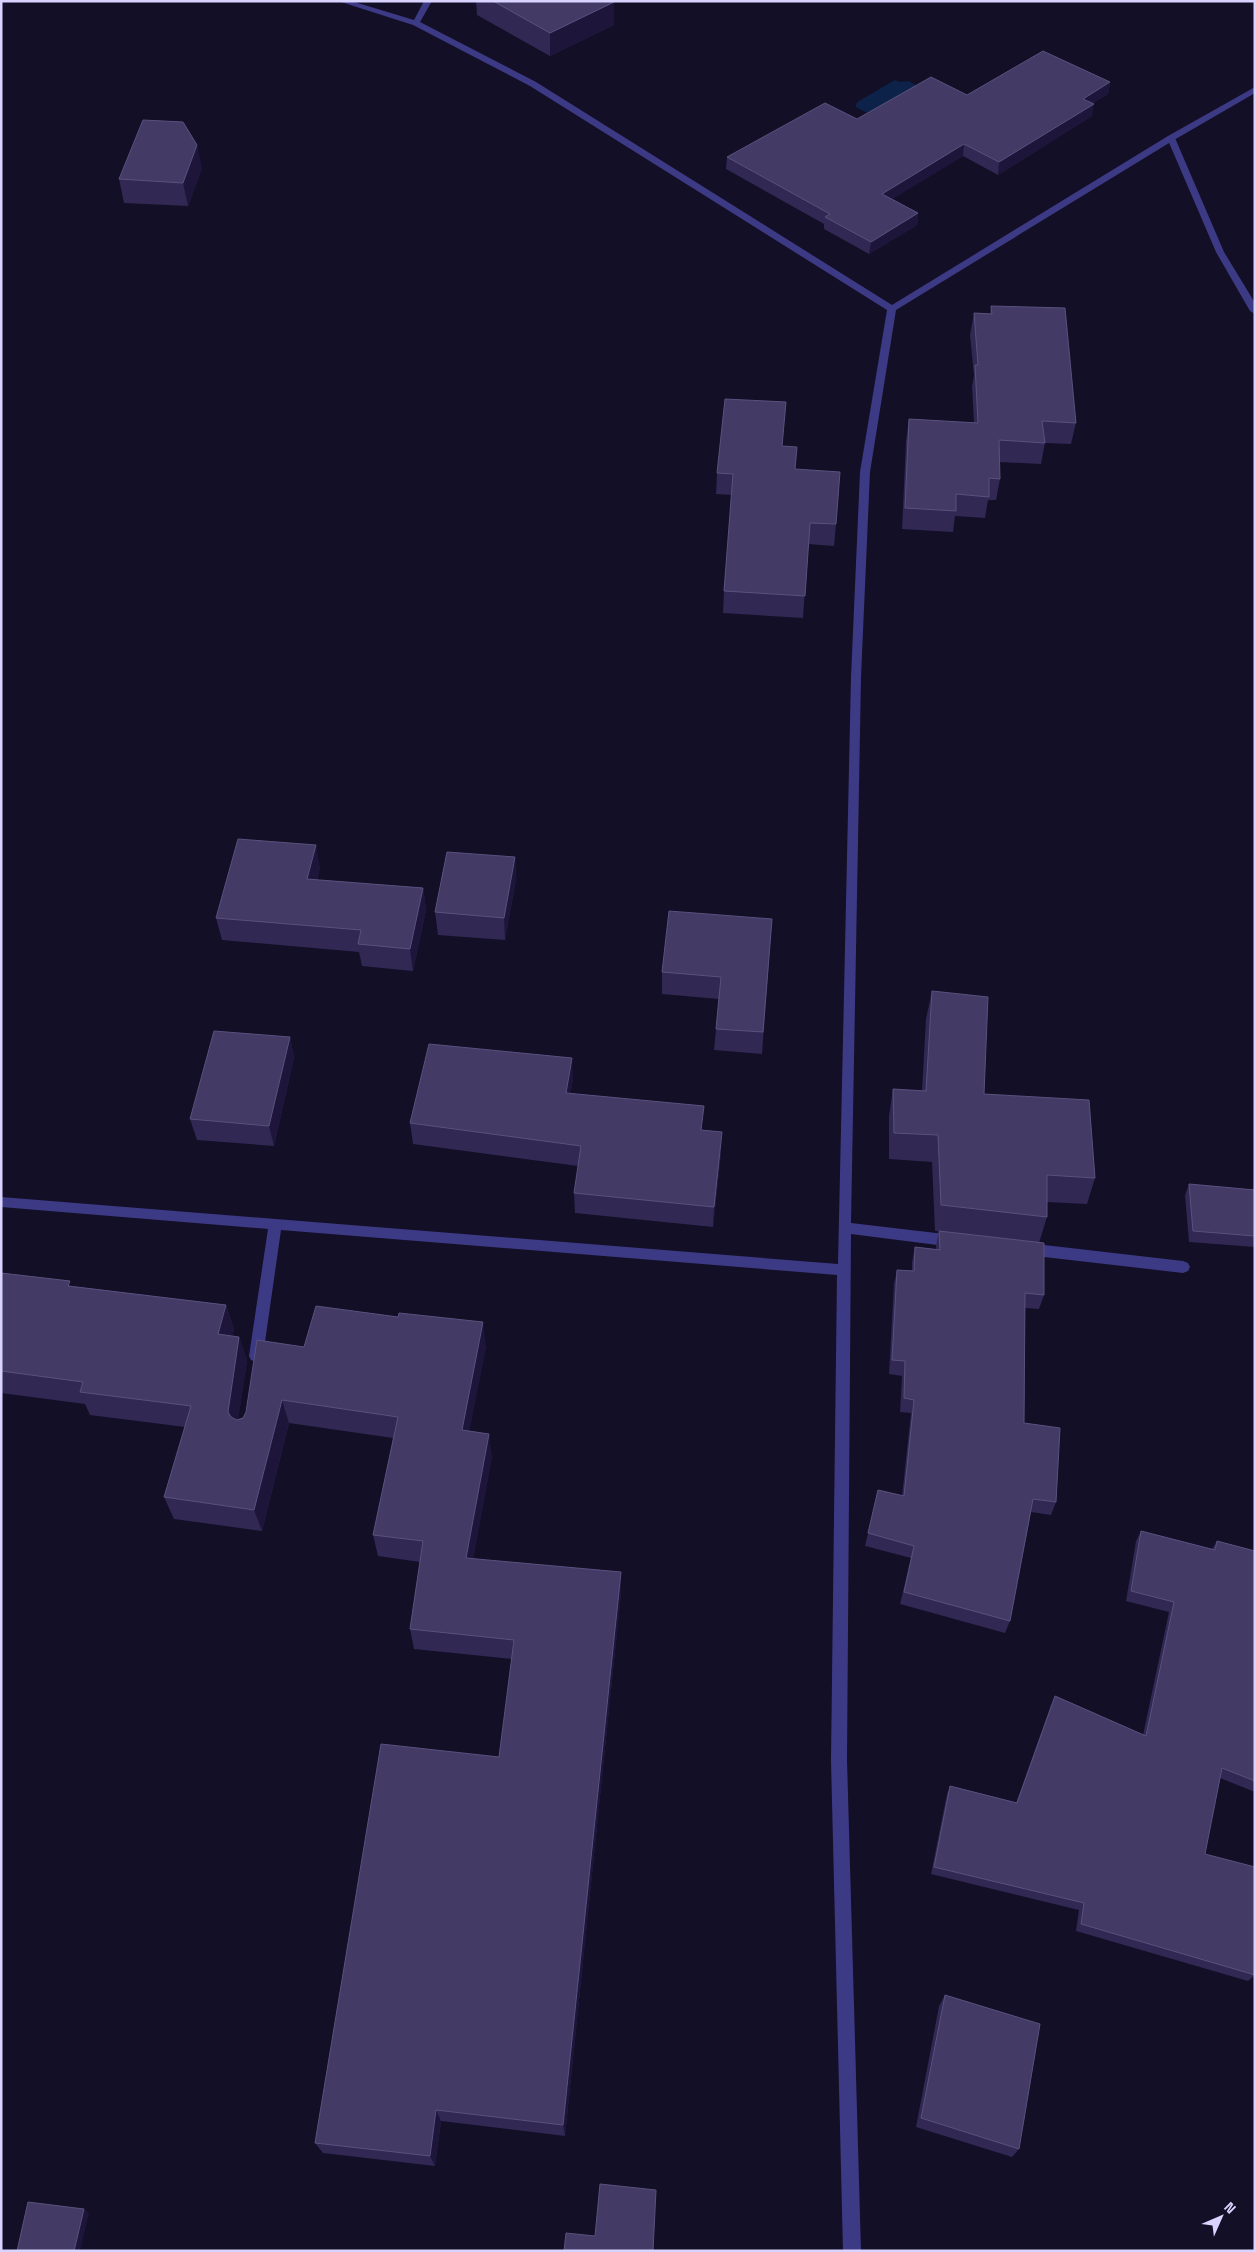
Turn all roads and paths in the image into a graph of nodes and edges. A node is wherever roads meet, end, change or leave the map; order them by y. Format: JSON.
{"nodes":[{"id":1,"x":342,"y":1,"type":"edge"},
{"id":2,"x":428,"y":1,"type":"edge"},
{"id":3,"x":416,"y":23,"type":"junction"},
{"id":4,"x":1255,"y":88,"type":"edge"},
{"id":5,"x":1171,"y":138,"type":"junction"},
{"id":6,"x":892,"y":309,"type":"junction"},
{"id":7,"x":1255,"y":311,"type":"edge"},
{"id":8,"x":1,"y":1202,"type":"edge"},
{"id":9,"x":276,"y":1224,"type":"junction"},
{"id":10,"x":846,"y":1228,"type":"junction"},
{"id":11,"x":965,"y":1242,"type":"edge"},
{"id":12,"x":1014,"y":1248,"type":"edge"},
{"id":13,"x":1183,"y":1267,"type":"dead end"},
{"id":14,"x":844,"y":1270,"type":"junction"},
{"id":15,"x":255,"y":1368,"type":"edge"},
{"id":16,"x":852,"y":2251,"type":"edge"}],
"edges":[{"from":1,"to":3,"type":"street"},
{"from":2,"to":3,"type":"street"},
{"from":3,"to":6,"type":"street"},
{"from":4,"to":5,"type":"street"},
{"from":5,"to":6,"type":"street"},
{"from":5,"to":7,"type":"street"},
{"from":6,"to":10,"type":"street"},
{"from":8,"to":9,"type":"street"},
{"from":9,"to":14,"type":"street"},
{"from":9,"to":15,"type":"street"},
{"from":10,"to":11,"type":"street"},
{"from":10,"to":14,"type":"street"},
{"from":12,"to":13,"type":"street"},
{"from":14,"to":16,"type":"street"}]}
